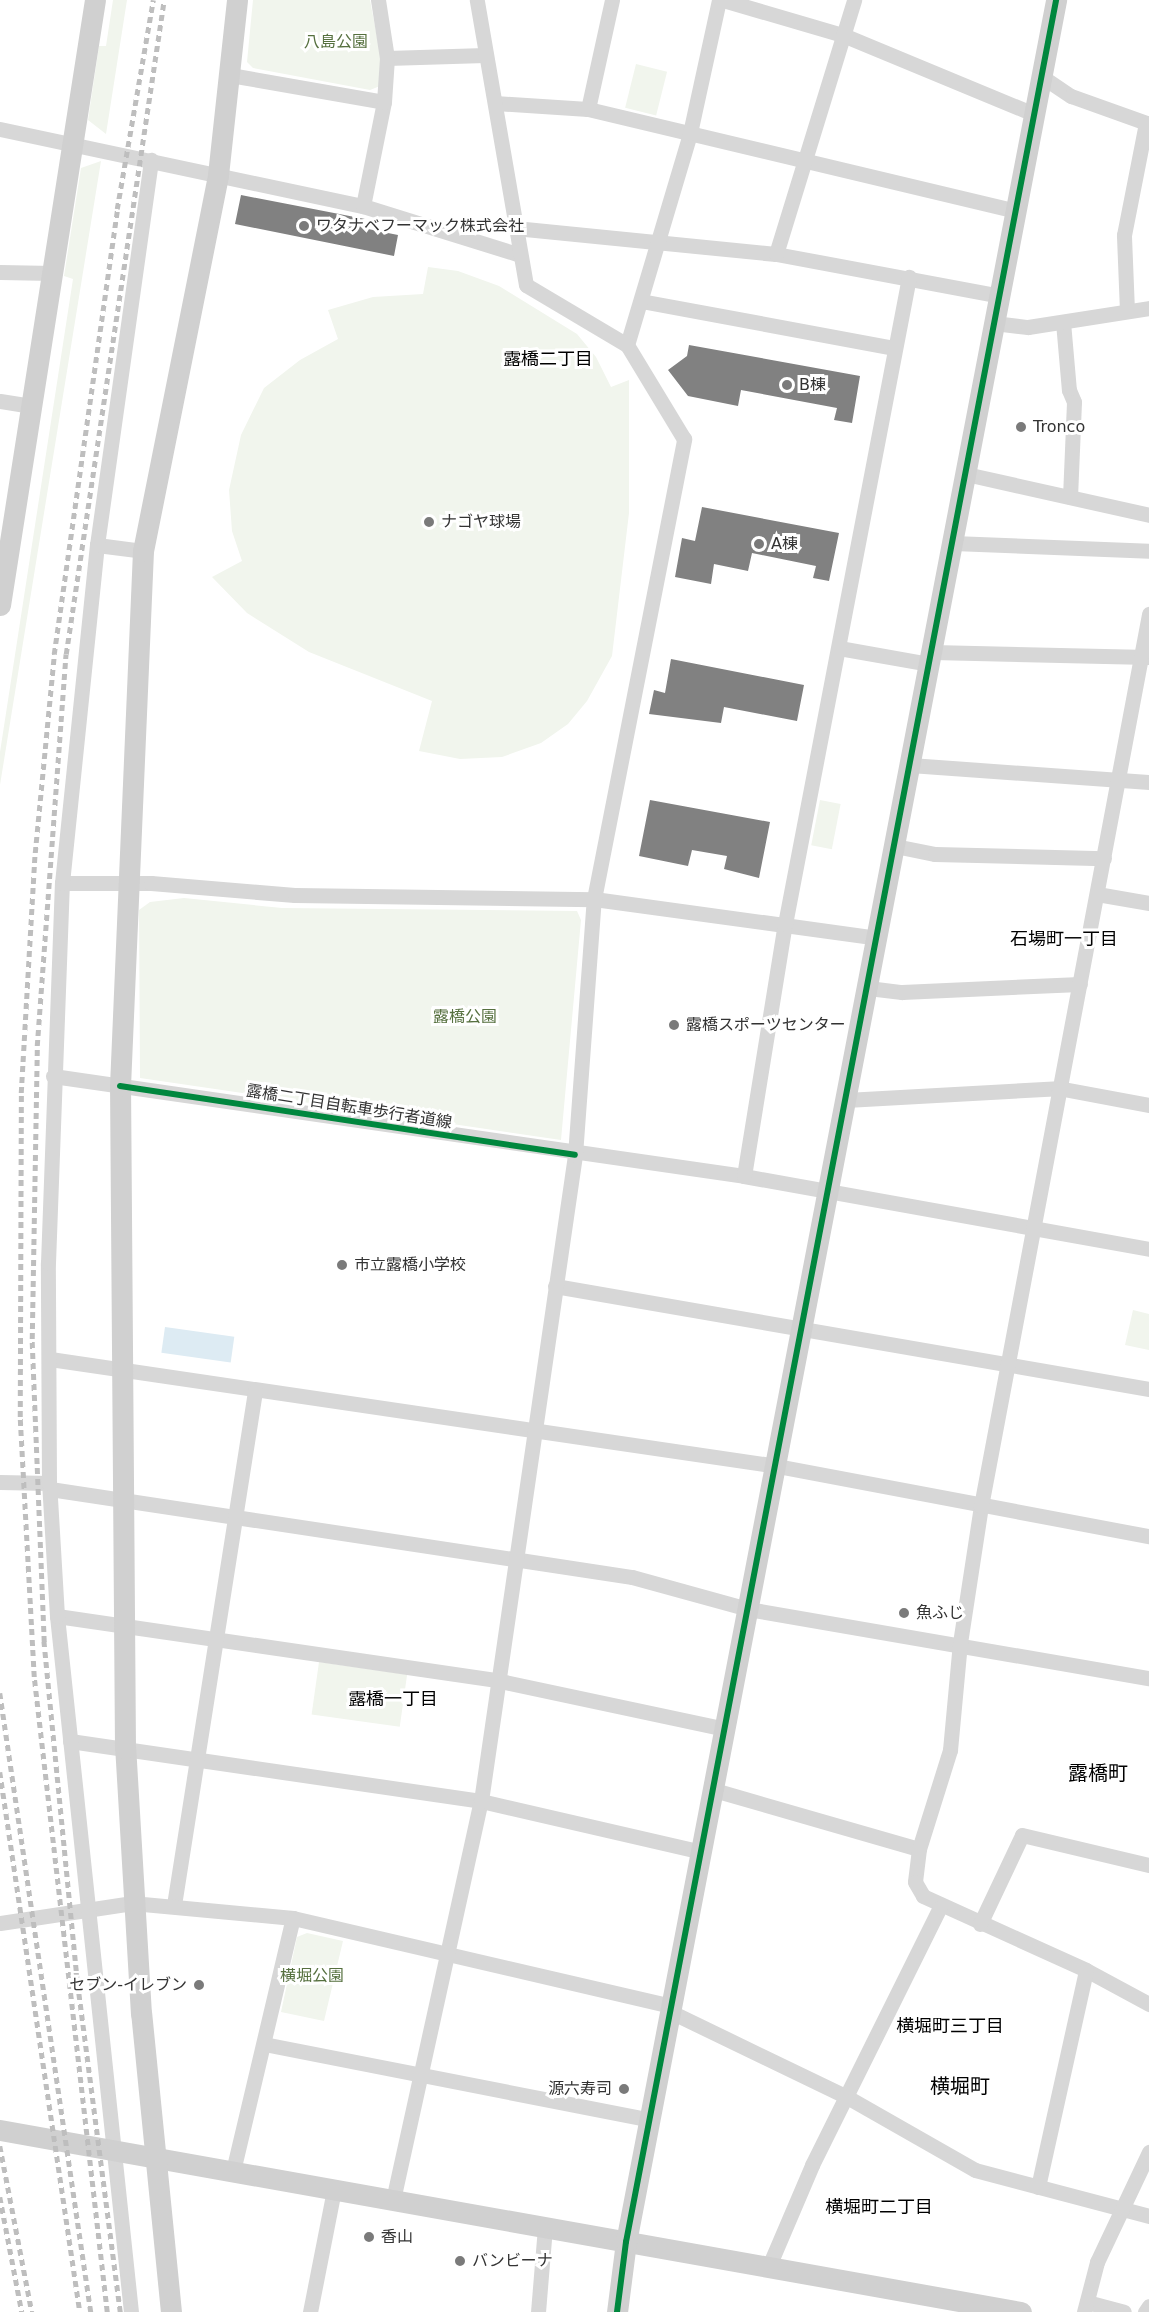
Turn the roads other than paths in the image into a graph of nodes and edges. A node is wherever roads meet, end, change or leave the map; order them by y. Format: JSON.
{"nodes":[{"id":1,"x":95,"y":0,"type":"edge"},
{"id":2,"x":237,"y":0,"type":"edge"},
{"id":3,"x":378,"y":0,"type":"edge"},
{"id":4,"x":477,"y":0,"type":"edge"},
{"id":5,"x":612,"y":0,"type":"edge"},
{"id":6,"x":721,"y":0,"type":"edge"},
{"id":7,"x":854,"y":0,"type":"edge"},
{"id":8,"x":1056,"y":0,"type":"edge"},
{"id":9,"x":843,"y":35,"type":"junction"},
{"id":10,"x":485,"y":55,"type":"junction"},
{"id":11,"x":387,"y":58,"type":"junction"},
{"id":12,"x":230,"y":75,"type":"junction"},
{"id":13,"x":1041,"y":76,"type":"junction"},
{"id":14,"x":384,"y":102,"type":"junction"},
{"id":15,"x":495,"y":103,"type":"junction"},
{"id":16,"x":588,"y":109,"type":"junction"},
{"id":17,"x":1034,"y":114,"type":"junction"},
{"id":18,"x":1147,"y":124,"type":"edge"},
{"id":19,"x":0,"y":129,"type":"edge"},
{"id":20,"x":690,"y":133,"type":"junction"},
{"id":21,"x":74,"y":143,"type":"junction"},
{"id":22,"x":806,"y":159,"type":"junction"},
{"id":23,"x":152,"y":160,"type":"junction"},
{"id":24,"x":218,"y":176,"type":"junction"},
{"id":25,"x":363,"y":206,"type":"junction"},
{"id":26,"x":1016,"y":211,"type":"junction"},
{"id":27,"x":515,"y":228,"type":"junction"},
{"id":28,"x":660,"y":240,"type":"junction"},
{"id":29,"x":776,"y":254,"type":"junction"},
{"id":30,"x":520,"y":255,"type":"junction"},
{"id":31,"x":0,"y":272,"type":"edge"},
{"id":32,"x":53,"y":273,"type":"junction"},
{"id":33,"x":909,"y":277,"type":"junction"},
{"id":34,"x":1000,"y":297,"type":"junction"},
{"id":35,"x":642,"y":302,"type":"junction"},
{"id":36,"x":1149,"y":308,"type":"edge"},
{"id":37,"x":1127,"y":311,"type":"junction"},
{"id":38,"x":1063,"y":322,"type":"junction"},
{"id":39,"x":994,"y":323,"type":"junction"},
{"id":40,"x":627,"y":345,"type":"junction"},
{"id":41,"x":895,"y":348,"type":"junction"},
{"id":42,"x":0,"y":402,"type":"edge"},
{"id":43,"x":32,"y":406,"type":"junction"},
{"id":44,"x":966,"y":474,"type":"junction"},
{"id":45,"x":1070,"y":497,"type":"junction"},
{"id":46,"x":1149,"y":515,"type":"edge"},
{"id":47,"x":6,"y":531,"type":"edge"},
{"id":48,"x":953,"y":543,"type":"junction"},
{"id":49,"x":97,"y":545,"type":"junction"},
{"id":50,"x":143,"y":551,"type":"junction"},
{"id":51,"x":1149,"y":551,"type":"edge"},
{"id":52,"x":0,"y":605,"type":"edge"},
{"id":53,"x":1149,"y":614,"type":"edge"},
{"id":54,"x":839,"y":648,"type":"junction"},
{"id":55,"x":1145,"y":657,"type":"edge"},
{"id":56,"x":931,"y":658,"type":"junction"},
{"id":57,"x":910,"y":765,"type":"junction"},
{"id":58,"x":1119,"y":778,"type":"junction"},
{"id":59,"x":1149,"y":782,"type":"edge"},
{"id":60,"x":895,"y":846,"type":"junction"},
{"id":61,"x":1104,"y":858,"type":"junction"},
{"id":62,"x":62,"y":883,"type":"junction"},
{"id":63,"x":127,"y":885,"type":"junction"},
{"id":64,"x":1097,"y":894,"type":"junction"},
{"id":65,"x":594,"y":899,"type":"junction"},
{"id":66,"x":1149,"y":903,"type":"edge"},
{"id":67,"x":785,"y":924,"type":"junction"},
{"id":68,"x":877,"y":938,"type":"junction"},
{"id":69,"x":1080,"y":984,"type":"junction"},
{"id":70,"x":868,"y":988,"type":"junction"},
{"id":71,"x":53,"y":1076,"type":"junction"},
{"id":72,"x":120,"y":1086,"type":"junction"},
{"id":73,"x":1058,"y":1088,"type":"junction"},
{"id":74,"x":846,"y":1100,"type":"junction"},
{"id":75,"x":1149,"y":1105,"type":"edge"},
{"id":76,"x":575,"y":1155,"type":"junction"},
{"id":77,"x":744,"y":1176,"type":"junction"},
{"id":78,"x":829,"y":1191,"type":"junction"},
{"id":79,"x":1032,"y":1228,"type":"junction"},
{"id":80,"x":1149,"y":1249,"type":"edge"},
{"id":81,"x":555,"y":1286,"type":"junction"},
{"id":82,"x":803,"y":1327,"type":"junction"},
{"id":83,"x":50,"y":1359,"type":"junction"},
{"id":84,"x":1008,"y":1363,"type":"junction"},
{"id":85,"x":123,"y":1369,"type":"junction"},
{"id":86,"x":1149,"y":1389,"type":"edge"},
{"id":87,"x":255,"y":1391,"type":"junction"},
{"id":88,"x":535,"y":1429,"type":"junction"},
{"id":89,"x":777,"y":1466,"type":"junction"},
{"id":90,"x":0,"y":1482,"type":"edge"},
{"id":91,"x":50,"y":1486,"type":"junction"},
{"id":92,"x":122,"y":1500,"type":"junction"},
{"id":93,"x":981,"y":1506,"type":"junction"},
{"id":94,"x":236,"y":1520,"type":"junction"},
{"id":95,"x":1149,"y":1536,"type":"edge"},
{"id":96,"x":516,"y":1557,"type":"junction"},
{"id":97,"x":748,"y":1609,"type":"junction"},
{"id":98,"x":57,"y":1616,"type":"junction"},
{"id":99,"x":123,"y":1623,"type":"junction"},
{"id":100,"x":217,"y":1639,"type":"junction"},
{"id":101,"x":960,"y":1643,"type":"junction"},
{"id":102,"x":1149,"y":1678,"type":"edge"},
{"id":103,"x":500,"y":1681,"type":"junction"},
{"id":104,"x":725,"y":1729,"type":"junction"},
{"id":105,"x":70,"y":1741,"type":"junction"},
{"id":106,"x":124,"y":1748,"type":"junction"},
{"id":107,"x":198,"y":1759,"type":"junction"},
{"id":108,"x":714,"y":1790,"type":"junction"},
{"id":109,"x":481,"y":1801,"type":"junction"},
{"id":110,"x":919,"y":1849,"type":"junction"},
{"id":111,"x":702,"y":1852,"type":"junction"},
{"id":112,"x":1149,"y":1865,"type":"edge"},
{"id":113,"x":132,"y":1903,"type":"junction"},
{"id":114,"x":174,"y":1905,"type":"junction"},
{"id":115,"x":940,"y":1907,"type":"junction"},
{"id":116,"x":85,"y":1909,"type":"junction"},
{"id":117,"x":293,"y":1918,"type":"junction"},
{"id":118,"x":0,"y":1923,"type":"edge"},
{"id":119,"x":980,"y":1924,"type":"junction"},
{"id":120,"x":448,"y":1953,"type":"junction"},
{"id":121,"x":1086,"y":1970,"type":"junction"},
{"id":122,"x":1149,"y":2004,"type":"edge"},
{"id":123,"x":672,"y":2009,"type":"junction"},
{"id":124,"x":264,"y":2044,"type":"junction"},
{"id":125,"x":421,"y":2074,"type":"junction"},
{"id":126,"x":847,"y":2097,"type":"junction"},
{"id":127,"x":650,"y":2120,"type":"junction"},
{"id":128,"x":0,"y":2130,"type":"edge"},
{"id":129,"x":116,"y":2149,"type":"junction"},
{"id":130,"x":1149,"y":2152,"type":"edge"},
{"id":131,"x":152,"y":2156,"type":"junction"},
{"id":132,"x":233,"y":2171,"type":"junction"},
{"id":133,"x":1038,"y":2187,"type":"junction"},
{"id":134,"x":334,"y":2190,"type":"junction"},
{"id":135,"x":393,"y":2200,"type":"junction"},
{"id":136,"x":1122,"y":2209,"type":"junction"},
{"id":137,"x":1149,"y":2216,"type":"edge"},
{"id":138,"x":545,"y":2227,"type":"junction"},
{"id":139,"x":626,"y":2242,"type":"junction"},
{"id":140,"x":770,"y":2266,"type":"junction"},
{"id":141,"x":1149,"y":2306,"type":"edge"},
{"id":142,"x":1085,"y":2307,"type":"edge"},
{"id":143,"x":131,"y":2312,"type":"edge"},
{"id":144,"x":171,"y":2312,"type":"edge"},
{"id":145,"x":310,"y":2312,"type":"edge"},
{"id":146,"x":538,"y":2312,"type":"edge"},
{"id":147,"x":618,"y":2312,"type":"edge"},
{"id":148,"x":1021,"y":2312,"type":"edge"},
{"id":149,"x":1124,"y":2312,"type":"edge"},
{"id":150,"x":1145,"y":2312,"type":"edge"}],
"edges":[{"from":1,"to":21,"type":"street"},
{"from":2,"to":12,"type":"street"},
{"from":3,"to":11,"type":"street"},
{"from":4,"to":10,"type":"street"},
{"from":5,"to":16,"type":"street"},
{"from":6,"to":9,"type":"street"},
{"from":6,"to":20,"type":"street"},
{"from":7,"to":9,"type":"street"},
{"from":8,"to":13,"type":"street"},
{"from":9,"to":17,"type":"street"},
{"from":9,"to":22,"type":"street"},
{"from":10,"to":11,"type":"street"},
{"from":10,"to":15,"type":"street"},
{"from":11,"to":14,"type":"street"},
{"from":12,"to":14,"type":"street"},
{"from":12,"to":24,"type":"street"},
{"from":13,"to":17,"type":"street"},
{"from":13,"to":18,"type":"street"},
{"from":14,"to":25,"type":"street"},
{"from":15,"to":16,"type":"street"},
{"from":15,"to":27,"type":"street"},
{"from":16,"to":20,"type":"street"},
{"from":17,"to":26,"type":"street"},
{"from":18,"to":37,"type":"street"},
{"from":19,"to":21,"type":"street"},
{"from":20,"to":22,"type":"street"},
{"from":20,"to":28,"type":"street"},
{"from":21,"to":23,"type":"street"},
{"from":21,"to":32,"type":"street"},
{"from":22,"to":26,"type":"street"},
{"from":22,"to":29,"type":"street"},
{"from":23,"to":24,"type":"street"},
{"from":23,"to":49,"type":"street"},
{"from":24,"to":25,"type":"street"},
{"from":24,"to":50,"type":"street"},
{"from":25,"to":30,"type":"street"},
{"from":26,"to":34,"type":"street"},
{"from":27,"to":28,"type":"street"},
{"from":27,"to":30,"type":"street"},
{"from":28,"to":29,"type":"street"},
{"from":28,"to":35,"type":"street"},
{"from":29,"to":33,"type":"street"},
{"from":30,"to":40,"type":"street"},
{"from":31,"to":32,"type":"street"},
{"from":32,"to":43,"type":"street"},
{"from":33,"to":34,"type":"street"},
{"from":33,"to":41,"type":"street"},
{"from":34,"to":39,"type":"street"},
{"from":35,"to":40,"type":"street"},
{"from":35,"to":41,"type":"street"},
{"from":36,"to":37,"type":"street"},
{"from":37,"to":38,"type":"street"},
{"from":38,"to":39,"type":"street"},
{"from":38,"to":45,"type":"street"},
{"from":39,"to":44,"type":"street"},
{"from":40,"to":65,"type":"street"},
{"from":41,"to":54,"type":"street"},
{"from":42,"to":43,"type":"street"},
{"from":43,"to":47,"type":"street"},
{"from":44,"to":45,"type":"street"},
{"from":44,"to":48,"type":"street"},
{"from":45,"to":46,"type":"street"},
{"from":47,"to":52,"type":"street"},
{"from":48,"to":51,"type":"street"},
{"from":48,"to":56,"type":"street"},
{"from":49,"to":50,"type":"street"},
{"from":49,"to":62,"type":"street"},
{"from":50,"to":63,"type":"street"},
{"from":53,"to":55,"type":"street"},
{"from":54,"to":56,"type":"street"},
{"from":54,"to":67,"type":"street"},
{"from":55,"to":56,"type":"street"},
{"from":55,"to":58,"type":"street"},
{"from":56,"to":57,"type":"street"},
{"from":57,"to":58,"type":"street"},
{"from":57,"to":60,"type":"street"},
{"from":58,"to":59,"type":"street"},
{"from":58,"to":61,"type":"street"},
{"from":60,"to":61,"type":"street"},
{"from":60,"to":68,"type":"street"},
{"from":61,"to":64,"type":"street"},
{"from":62,"to":63,"type":"street"},
{"from":62,"to":71,"type":"street"},
{"from":63,"to":65,"type":"street"},
{"from":63,"to":72,"type":"street"},
{"from":64,"to":66,"type":"street"},
{"from":64,"to":69,"type":"street"},
{"from":65,"to":67,"type":"street"},
{"from":65,"to":76,"type":"street"},
{"from":67,"to":68,"type":"street"},
{"from":67,"to":77,"type":"street"},
{"from":68,"to":70,"type":"street"},
{"from":69,"to":70,"type":"street"},
{"from":69,"to":73,"type":"street"},
{"from":70,"to":74,"type":"street"},
{"from":71,"to":72,"type":"street","name":"露橋二丁目自転車歩行者道線"},
{"from":71,"to":83,"type":"street"},
{"from":72,"to":76,"type":"street","name":"露橋二丁目自転車歩行者道線"},
{"from":72,"to":85,"type":"street"},
{"from":73,"to":74,"type":"street"},
{"from":73,"to":75,"type":"street"},
{"from":73,"to":79,"type":"street"},
{"from":74,"to":78,"type":"street"},
{"from":76,"to":77,"type":"street","name":"露橋二丁目自転車歩行者道線"},
{"from":76,"to":81,"type":"street"},
{"from":77,"to":78,"type":"street","name":"露橋二丁目自転車歩行者道線"},
{"from":78,"to":79,"type":"street","name":"露橋二丁目自転車歩行者道線"},
{"from":78,"to":82,"type":"street"},
{"from":79,"to":80,"type":"street","name":"露橋二丁目自転車歩行者道線"},
{"from":79,"to":84,"type":"street"},
{"from":81,"to":82,"type":"street"},
{"from":81,"to":88,"type":"street"},
{"from":82,"to":84,"type":"street"},
{"from":82,"to":89,"type":"street"},
{"from":83,"to":85,"type":"street"},
{"from":83,"to":91,"type":"street"},
{"from":84,"to":86,"type":"street"},
{"from":84,"to":93,"type":"street"},
{"from":85,"to":87,"type":"street"},
{"from":85,"to":92,"type":"street"},
{"from":87,"to":88,"type":"street"},
{"from":87,"to":94,"type":"street"},
{"from":88,"to":89,"type":"street"},
{"from":88,"to":96,"type":"street"},
{"from":89,"to":93,"type":"street"},
{"from":89,"to":97,"type":"street"},
{"from":90,"to":91,"type":"street"},
{"from":91,"to":92,"type":"street"},
{"from":91,"to":98,"type":"street"},
{"from":92,"to":94,"type":"street"},
{"from":92,"to":99,"type":"street"},
{"from":93,"to":95,"type":"street"},
{"from":93,"to":101,"type":"street"},
{"from":94,"to":96,"type":"street"},
{"from":94,"to":100,"type":"street"},
{"from":96,"to":97,"type":"street"},
{"from":96,"to":103,"type":"street"},
{"from":97,"to":101,"type":"street"},
{"from":97,"to":104,"type":"street"},
{"from":98,"to":99,"type":"street"},
{"from":98,"to":105,"type":"street"},
{"from":99,"to":100,"type":"street"},
{"from":99,"to":106,"type":"street"},
{"from":100,"to":103,"type":"street"},
{"from":100,"to":107,"type":"street"},
{"from":101,"to":102,"type":"street"},
{"from":101,"to":110,"type":"street"},
{"from":103,"to":104,"type":"street"},
{"from":103,"to":109,"type":"street"},
{"from":104,"to":108,"type":"street"},
{"from":105,"to":106,"type":"street"},
{"from":105,"to":116,"type":"street"},
{"from":106,"to":107,"type":"street"},
{"from":106,"to":113,"type":"street"},
{"from":107,"to":109,"type":"street"},
{"from":107,"to":114,"type":"street"},
{"from":108,"to":110,"type":"street"},
{"from":108,"to":111,"type":"street"},
{"from":109,"to":111,"type":"street"},
{"from":109,"to":120,"type":"street"},
{"from":110,"to":115,"type":"street"},
{"from":111,"to":123,"type":"street"},
{"from":112,"to":119,"type":"street"},
{"from":113,"to":114,"type":"street"},
{"from":113,"to":116,"type":"street"},
{"from":113,"to":131,"type":"street"},
{"from":114,"to":117,"type":"street"},
{"from":115,"to":119,"type":"street"},
{"from":115,"to":126,"type":"street"},
{"from":116,"to":118,"type":"street"},
{"from":116,"to":129,"type":"street"},
{"from":117,"to":120,"type":"street"},
{"from":117,"to":124,"type":"street"},
{"from":119,"to":121,"type":"street"},
{"from":120,"to":123,"type":"street"},
{"from":120,"to":125,"type":"street"},
{"from":121,"to":122,"type":"street"},
{"from":121,"to":133,"type":"street"},
{"from":123,"to":126,"type":"street"},
{"from":123,"to":127,"type":"street"},
{"from":124,"to":125,"type":"street"},
{"from":124,"to":132,"type":"street"},
{"from":125,"to":127,"type":"street"},
{"from":125,"to":135,"type":"street"},
{"from":126,"to":133,"type":"street"},
{"from":126,"to":140,"type":"street"},
{"from":127,"to":139,"type":"street"},
{"from":128,"to":129,"type":"street"},
{"from":129,"to":131,"type":"street"},
{"from":129,"to":143,"type":"street"},
{"from":130,"to":136,"type":"street"},
{"from":131,"to":132,"type":"street"},
{"from":131,"to":144,"type":"street"},
{"from":132,"to":134,"type":"street"},
{"from":133,"to":136,"type":"street"},
{"from":134,"to":135,"type":"street"},
{"from":134,"to":145,"type":"street"},
{"from":135,"to":138,"type":"street"},
{"from":136,"to":137,"type":"street"},
{"from":136,"to":142,"type":"street"},
{"from":138,"to":139,"type":"street"},
{"from":138,"to":146,"type":"street"},
{"from":139,"to":140,"type":"street"},
{"from":139,"to":147,"type":"street"},
{"from":140,"to":148,"type":"street"},
{"from":141,"to":150,"type":"street"},
{"from":142,"to":149,"type":"street"}]}
